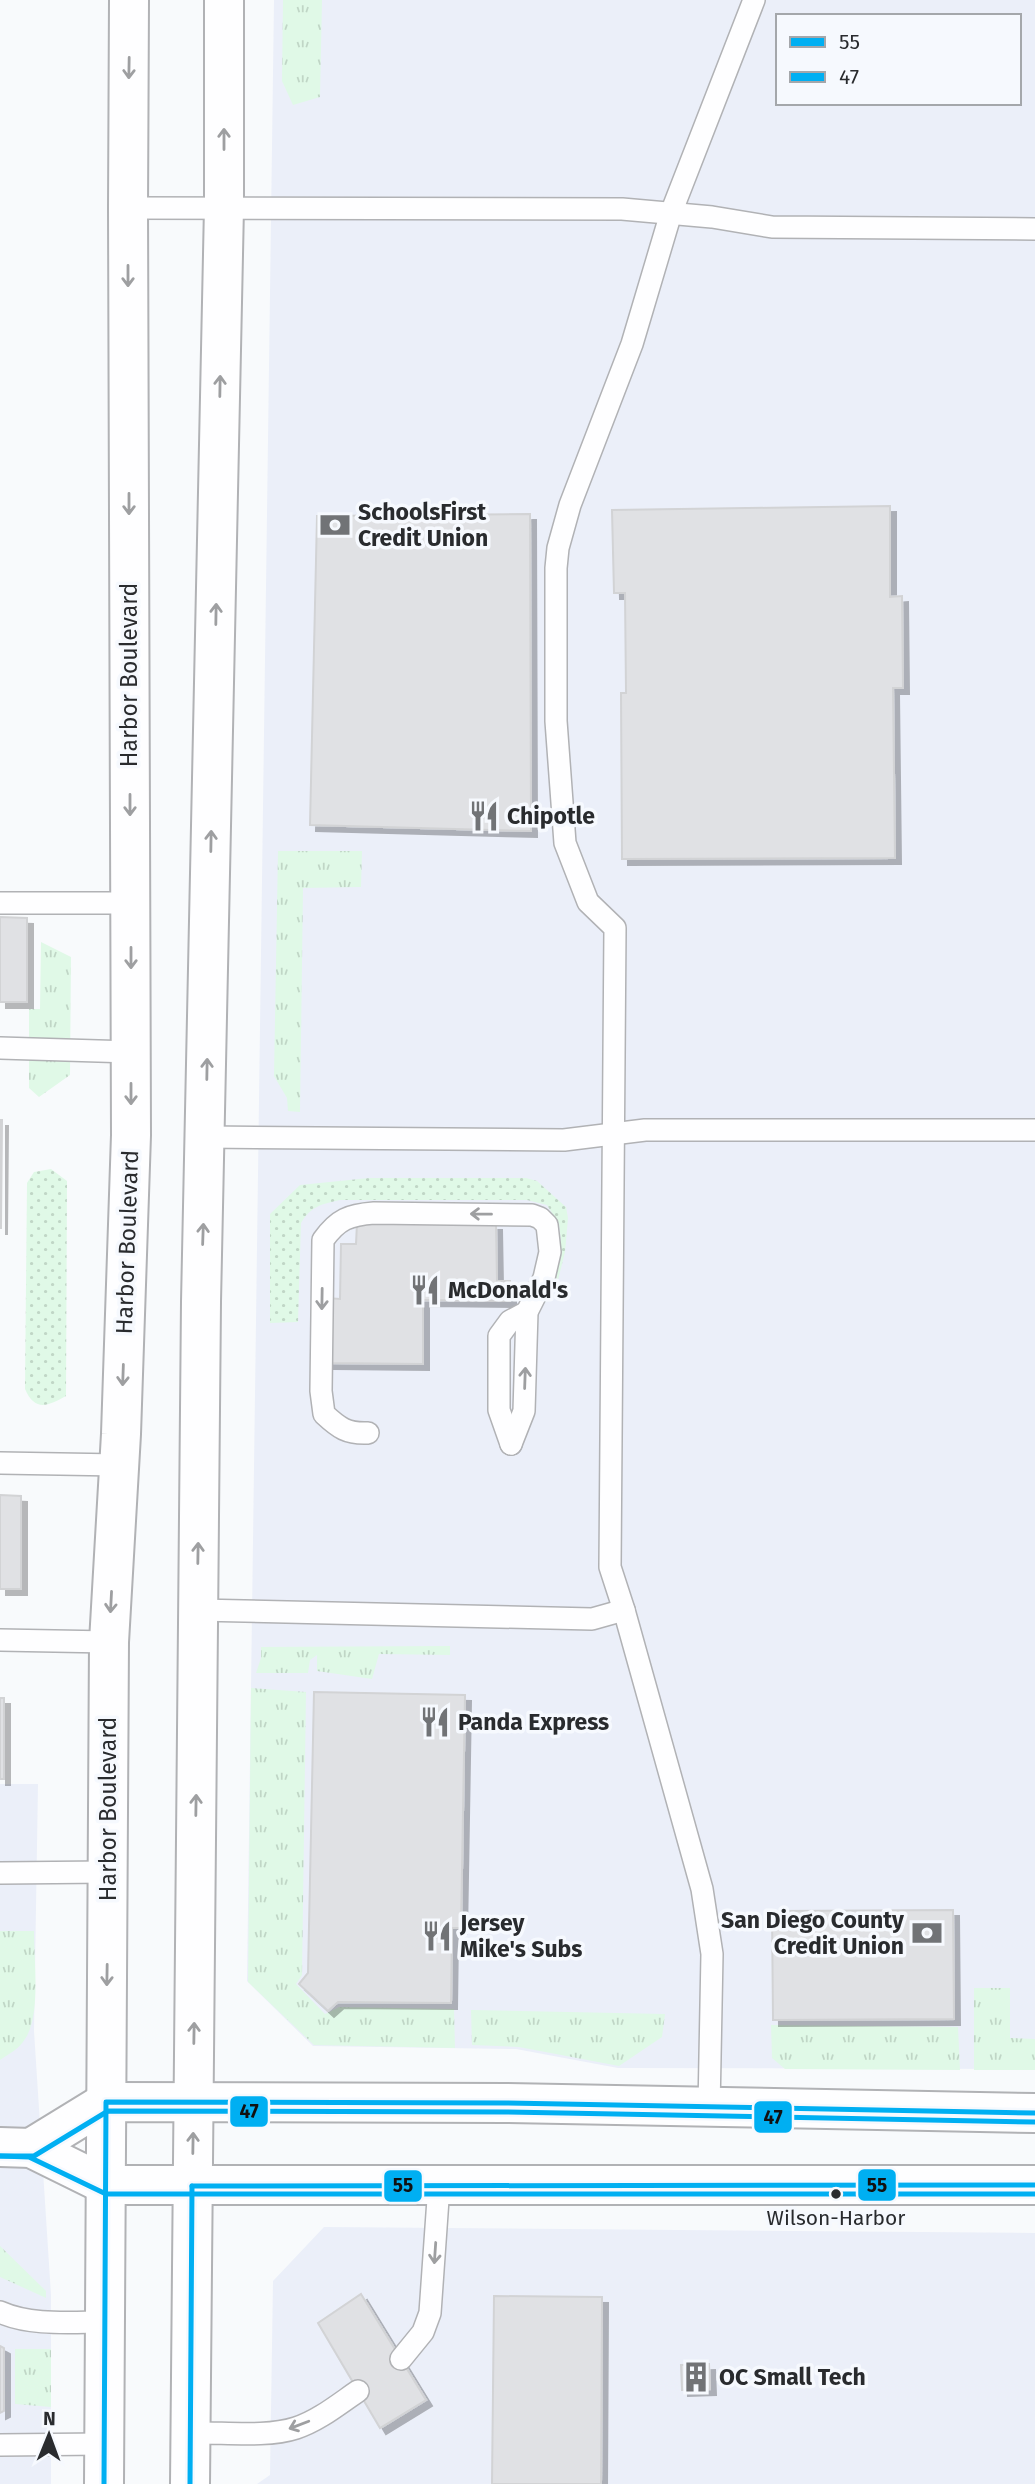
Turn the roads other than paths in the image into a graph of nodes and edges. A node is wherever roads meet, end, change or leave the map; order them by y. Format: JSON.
{"nodes":[{"id":1,"x":130,"y":0,"type":"edge"},
{"id":2,"x":224,"y":0,"type":"edge"},
{"id":3,"x":754,"y":0,"type":"edge"},
{"id":4,"x":224,"y":207,"type":"junction"},
{"id":5,"x":128,"y":208,"type":"junction"},
{"id":6,"x":671,"y":213,"type":"junction"},
{"id":7,"x":1035,"y":229,"type":"edge"},
{"id":8,"x":0,"y":903,"type":"edge"},
{"id":9,"x":131,"y":903,"type":"junction"},
{"id":10,"x":0,"y":1048,"type":"edge"},
{"id":11,"x":131,"y":1052,"type":"junction"},
{"id":12,"x":1035,"y":1130,"type":"edge"},
{"id":13,"x":614,"y":1134,"type":"junction"},
{"id":14,"x":205,"y":1137,"type":"junction"},
{"id":15,"x":368,"y":1433,"type":"dead end"},
{"id":16,"x":511,"y":1444,"type":"dead end"},
{"id":17,"x":0,"y":1463,"type":"edge"},
{"id":18,"x":119,"y":1465,"type":"junction"},
{"id":19,"x":198,"y":1610,"type":"junction"},
{"id":20,"x":624,"y":1610,"type":"junction"},
{"id":21,"x":0,"y":1640,"type":"edge"},
{"id":22,"x":109,"y":1642,"type":"junction"},
{"id":23,"x":108,"y":1872,"type":"junction"},
{"id":24,"x":0,"y":1873,"type":"edge"},
{"id":25,"x":193,"y":2101,"type":"junction"},
{"id":26,"x":106,"y":2102,"type":"junction"},
{"id":27,"x":709,"y":2108,"type":"junction"},
{"id":28,"x":1035,"y":2113,"type":"edge"},
{"id":29,"x":15,"y":2148,"type":"edge"},
{"id":30,"x":106,"y":2185,"type":"junction"},
{"id":31,"x":439,"y":2185,"type":"junction"},
{"id":32,"x":1035,"y":2185,"type":"edge"},
{"id":33,"x":192,"y":2186,"type":"junction"},
{"id":34,"x":0,"y":2312,"type":"edge"},
{"id":35,"x":105,"y":2322,"type":"junction"},
{"id":36,"x":401,"y":2359,"type":"dead end"},
{"id":37,"x":358,"y":2391,"type":"dead end"},
{"id":38,"x":190,"y":2433,"type":"junction"},
{"id":39,"x":104,"y":2444,"type":"junction"},
{"id":40,"x":0,"y":2445,"type":"edge"},
{"id":41,"x":104,"y":2484,"type":"edge"},
{"id":42,"x":190,"y":2484,"type":"edge"}],
"edges":[{"from":1,"to":5,"type":"main road","name":"Harbor Boulevard","one_way":true},
{"from":4,"to":2,"type":"main road","one_way":true},
{"from":3,"to":6,"type":"lane"},
{"from":4,"to":5,"type":"lane"},
{"from":4,"to":6,"type":"lane"},
{"from":14,"to":4,"type":"main road","one_way":true},
{"from":5,"to":9,"type":"main road","name":"Harbor Boulevard","one_way":true},
{"from":6,"to":7,"type":"lane"},
{"from":6,"to":13,"type":"lane"},
{"from":8,"to":9,"type":"lane"},
{"from":9,"to":11,"type":"main road","name":"Harbor Boulevard","one_way":true},
{"from":10,"to":11,"type":"lane"},
{"from":11,"to":18,"type":"main road","name":"Harbor Boulevard","one_way":true},
{"from":12,"to":13,"type":"lane"},
{"from":13,"to":14,"type":"lane"},
{"from":13,"to":20,"type":"lane"},
{"from":19,"to":14,"type":"main road","one_way":true},
{"from":16,"to":15,"type":"lane","one_way":true},
{"from":17,"to":18,"type":"lane"},
{"from":18,"to":22,"type":"main road","name":"Harbor Boulevard","one_way":true},
{"from":19,"to":20,"type":"lane"},
{"from":25,"to":19,"type":"main road","one_way":true},
{"from":20,"to":27,"type":"lane"},
{"from":21,"to":22,"type":"lane"},
{"from":22,"to":23,"type":"main road","name":"Harbor Boulevard"},
{"from":23,"to":24,"type":"lane"},
{"from":23,"to":26,"type":"main road","name":"Harbor Boulevard","one_way":true},
{"from":25,"to":26,"type":"main road"},
{"from":25,"to":27,"type":"main road"},
{"from":33,"to":25,"type":"main road","one_way":true},
{"from":26,"to":29,"type":"main road"},
{"from":26,"to":30,"type":"main road","name":"Harbor Boulevard"},
{"from":27,"to":28,"type":"main road"},
{"from":29,"to":30,"type":"main road"},
{"from":30,"to":33,"type":"main road"},
{"from":30,"to":35,"type":"main road","name":"Harbor Boulevard"},
{"from":31,"to":32,"type":"main road"},
{"from":31,"to":33,"type":"main road"},
{"from":31,"to":36,"type":"lane","one_way":true},
{"from":33,"to":38,"type":"main road"},
{"from":34,"to":35,"type":"lane"},
{"from":35,"to":39,"type":"main road","name":"Harbor Boulevard"},
{"from":37,"to":38,"type":"lane","one_way":true},
{"from":38,"to":42,"type":"main road"},
{"from":39,"to":40,"type":"lane"},
{"from":39,"to":41,"type":"main road","name":"Harbor Boulevard"}]}
